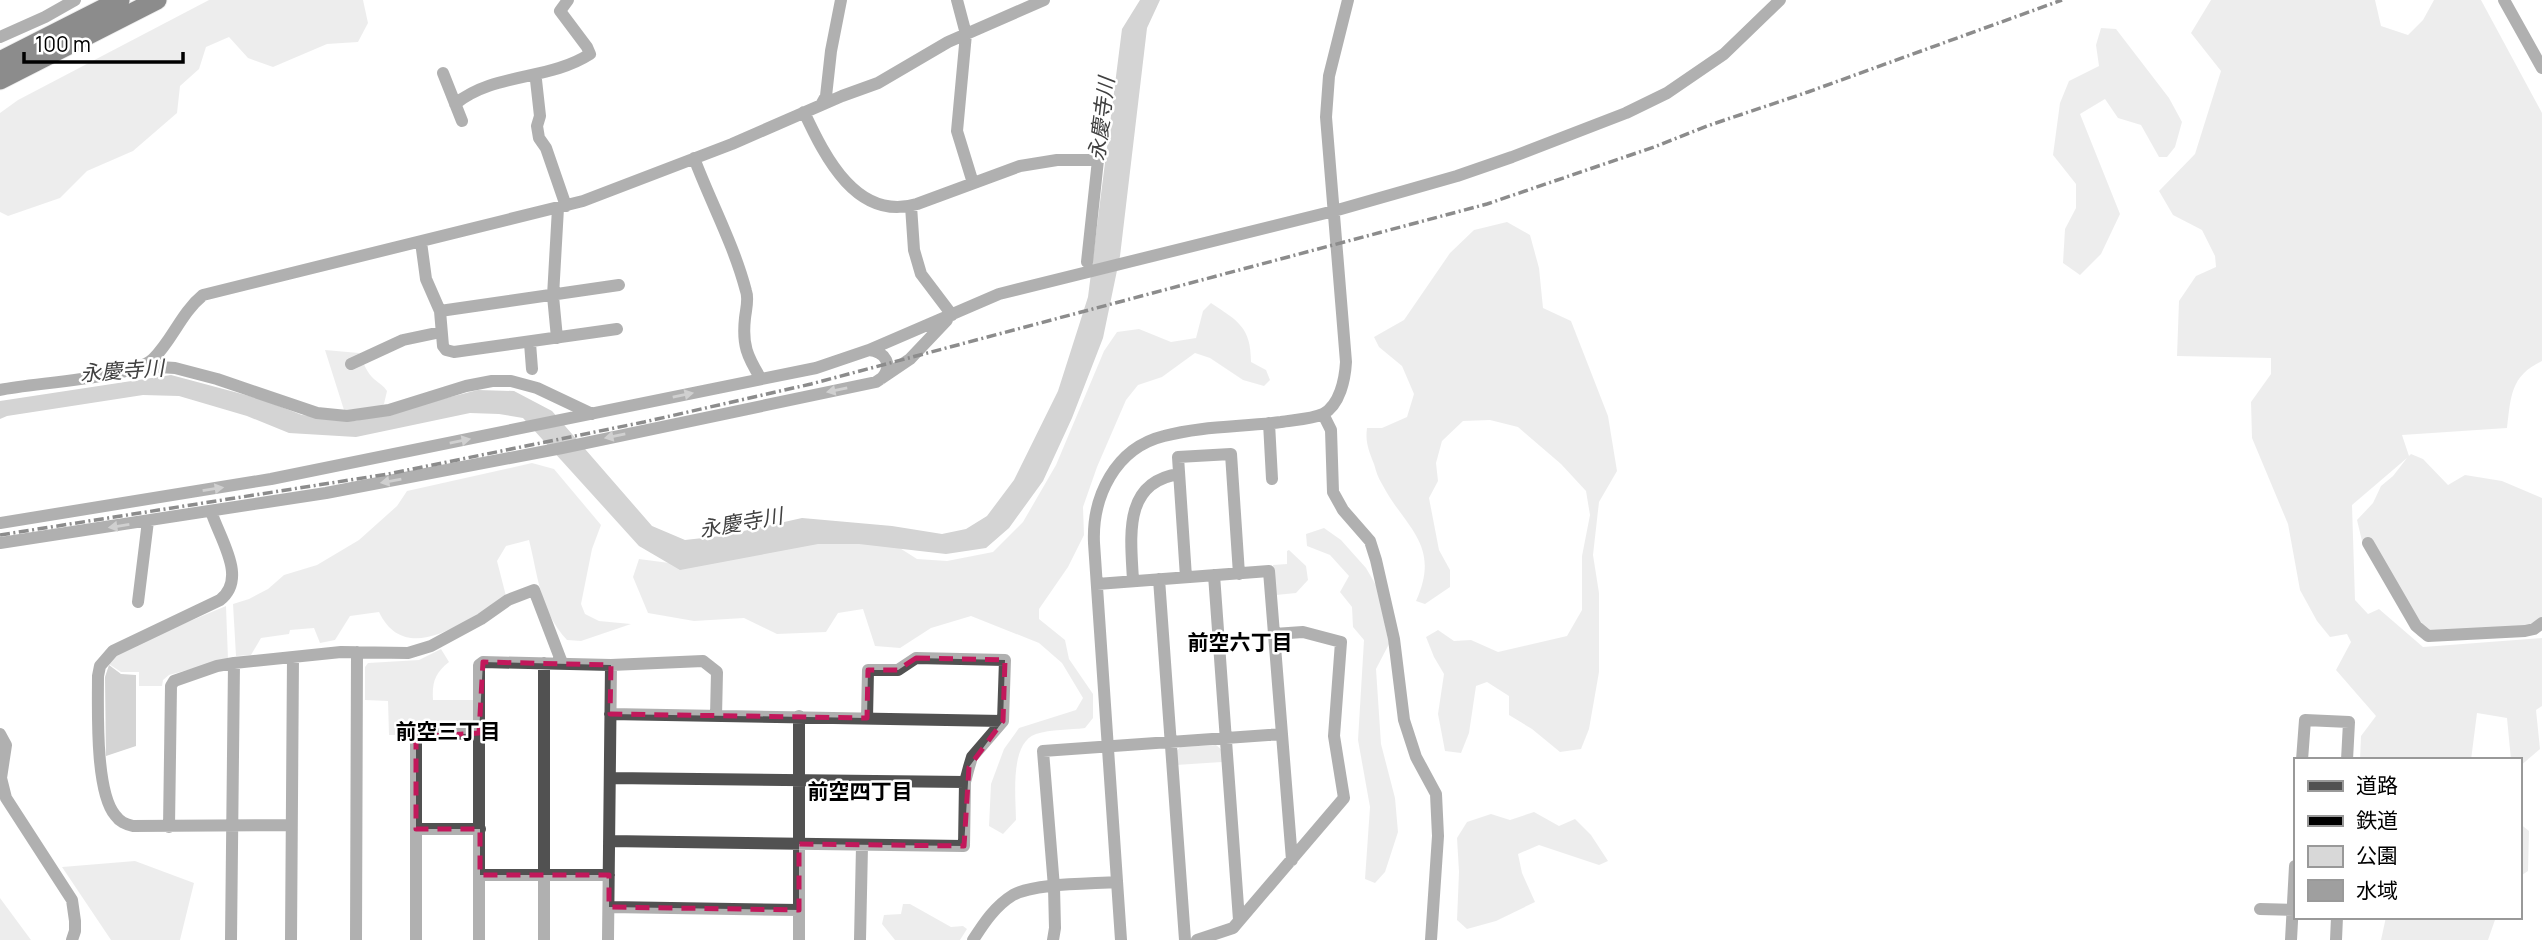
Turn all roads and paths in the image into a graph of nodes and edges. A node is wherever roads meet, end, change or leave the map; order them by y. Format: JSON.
{"nodes":[{"id":1,"x":75,"y":0,"type":"edge"},
{"id":2,"x":120,"y":0,"type":"edge"},
{"id":3,"x":157,"y":0,"type":"edge"},
{"id":4,"x":568,"y":0,"type":"edge"},
{"id":5,"x":841,"y":0,"type":"edge"},
{"id":6,"x":957,"y":0,"type":"edge"},
{"id":7,"x":1044,"y":0,"type":"edge"},
{"id":8,"x":1348,"y":0,"type":"edge"},
{"id":9,"x":1780,"y":0,"type":"edge"},
{"id":10,"x":2504,"y":0,"type":"edge"},
{"id":11,"x":966,"y":34,"type":"junction"},
{"id":12,"x":0,"y":37,"type":"edge"},
{"id":13,"x":0,"y":61,"type":"edge"},
{"id":14,"x":2542,"y":68,"type":"edge"},
{"id":15,"x":443,"y":73,"type":"dead end"},
{"id":16,"x":0,"y":80,"type":"edge"},
{"id":17,"x":536,"y":80,"type":"dead end"},
{"id":18,"x":455,"y":104,"type":"junction"},
{"id":19,"x":821,"y":105,"type":"junction"},
{"id":20,"x":804,"y":112,"type":"junction"},
{"id":21,"x":462,"y":121,"type":"dead end"},
{"id":22,"x":694,"y":158,"type":"junction"},
{"id":23,"x":973,"y":183,"type":"junction"},
{"id":24,"x":911,"y":206,"type":"junction"},
{"id":25,"x":562,"y":207,"type":"junction"},
{"id":26,"x":1334,"y":211,"type":"junction"},
{"id":27,"x":421,"y":242,"type":"junction"},
{"id":28,"x":1085,"y":268,"type":"junction"},
{"id":29,"x":619,"y":285,"type":"dead end"},
{"id":30,"x":553,"y":296,"type":"junction"},
{"id":31,"x":440,"y":311,"type":"junction"},
{"id":32,"x":952,"y":315,"type":"junction"},
{"id":33,"x":617,"y":329,"type":"dead end"},
{"id":34,"x":440,"y":332,"type":"junction"},
{"id":35,"x":557,"y":338,"type":"junction"},
{"id":36,"x":530,"y":343,"type":"junction"},
{"id":37,"x":869,"y":350,"type":"junction"},
{"id":38,"x":351,"y":364,"type":"dead end"},
{"id":39,"x":144,"y":366,"type":"junction"},
{"id":40,"x":532,"y":369,"type":"dead end"},
{"id":41,"x":761,"y":379,"type":"junction"},
{"id":42,"x":876,"y":382,"type":"junction"},
{"id":43,"x":0,"y":390,"type":"edge"},
{"id":44,"x":592,"y":414,"type":"junction"},
{"id":45,"x":1323,"y":414,"type":"junction"},
{"id":46,"x":1269,"y":424,"type":"junction"},
{"id":47,"x":1179,"y":474,"type":"junction"},
{"id":48,"x":1272,"y":479,"type":"dead end"},
{"id":49,"x":211,"y":511,"type":"junction"},
{"id":50,"x":148,"y":521,"type":"junction"},
{"id":51,"x":0,"y":523,"type":"edge"},
{"id":52,"x":0,"y":543,"type":"edge"},
{"id":53,"x":2368,"y":543,"type":"dead end"},
{"id":54,"x":1239,"y":573,"type":"junction"},
{"id":55,"x":1214,"y":575,"type":"junction"},
{"id":56,"x":1186,"y":577,"type":"junction"},
{"id":57,"x":1159,"y":579,"type":"junction"},
{"id":58,"x":1133,"y":581,"type":"junction"},
{"id":59,"x":1097,"y":584,"type":"junction"},
{"id":60,"x":138,"y":602,"type":"dead end"},
{"id":61,"x":2542,"y":624,"type":"edge"},
{"id":62,"x":1274,"y":634,"type":"junction"},
{"id":63,"x":357,"y":652,"type":"junction"},
{"id":64,"x":293,"y":657,"type":"junction"},
{"id":65,"x":234,"y":663,"type":"junction"},
{"id":66,"x":544,"y":663,"type":"junction"},
{"id":67,"x":562,"y":663,"type":"junction"},
{"id":68,"x":611,"y":664,"type":"junction"},
{"id":69,"x":610,"y":714,"type":"junction"},
{"id":70,"x":716,"y":716,"type":"junction"},
{"id":71,"x":799,"y":716,"type":"junction"},
{"id":72,"x":867,"y":718,"type":"junction"},
{"id":73,"x":1003,"y":721,"type":"junction"},
{"id":74,"x":480,"y":733,"type":"junction"},
{"id":75,"x":0,"y":734,"type":"edge"},
{"id":76,"x":1282,"y":734,"type":"junction"},
{"id":77,"x":1226,"y":738,"type":"junction"},
{"id":78,"x":1171,"y":742,"type":"junction"},
{"id":79,"x":1108,"y":747,"type":"junction"},
{"id":80,"x":2302,"y":758,"type":"edge"},
{"id":81,"x":2347,"y":758,"type":"edge"},
{"id":82,"x":610,"y":778,"type":"junction"},
{"id":83,"x":799,"y":781,"type":"junction"},
{"id":84,"x":965,"y":782,"type":"junction"},
{"id":85,"x":291,"y":825,"type":"junction"},
{"id":86,"x":231,"y":826,"type":"junction"},
{"id":87,"x":169,"y":827,"type":"junction"},
{"id":88,"x":416,"y":829,"type":"junction"},
{"id":89,"x":480,"y":829,"type":"junction"},
{"id":90,"x":609,"y":841,"type":"junction"},
{"id":91,"x":799,"y":844,"type":"junction"},
{"id":92,"x":862,"y":846,"type":"junction"},
{"id":93,"x":1292,"y":860,"type":"junction"},
{"id":94,"x":480,"y":875,"type":"junction"},
{"id":95,"x":544,"y":875,"type":"junction"},
{"id":96,"x":609,"y":875,"type":"junction"},
{"id":97,"x":2294,"y":881,"type":"edge"},
{"id":98,"x":1117,"y":882,"type":"junction"},
{"id":99,"x":1054,"y":887,"type":"junction"},
{"id":100,"x":609,"y":907,"type":"junction"},
{"id":101,"x":2260,"y":909,"type":"dead end"},
{"id":102,"x":799,"y":910,"type":"junction"},
{"id":103,"x":2292,"y":910,"type":"junction"},
{"id":104,"x":1239,"y":919,"type":"junction"},
{"id":105,"x":2337,"y":919,"type":"edge"},
{"id":106,"x":72,"y":940,"type":"edge"},
{"id":107,"x":231,"y":940,"type":"edge"},
{"id":108,"x":291,"y":940,"type":"edge"},
{"id":109,"x":356,"y":940,"type":"edge"},
{"id":110,"x":416,"y":940,"type":"edge"},
{"id":111,"x":479,"y":940,"type":"edge"},
{"id":112,"x":544,"y":940,"type":"edge"},
{"id":113,"x":608,"y":940,"type":"edge"},
{"id":114,"x":799,"y":940,"type":"edge"},
{"id":115,"x":860,"y":940,"type":"edge"},
{"id":116,"x":973,"y":940,"type":"edge"},
{"id":117,"x":1053,"y":940,"type":"edge"},
{"id":118,"x":1121,"y":940,"type":"edge"},
{"id":119,"x":1185,"y":940,"type":"edge"},
{"id":120,"x":1197,"y":940,"type":"edge"},
{"id":121,"x":1430,"y":940,"type":"edge"},
{"id":122,"x":2291,"y":940,"type":"edge"},
{"id":123,"x":2336,"y":940,"type":"edge"}],
"edges":[{"from":1,"to":12,"type":"street"},
{"from":2,"to":13,"type":"highway"},
{"from":3,"to":16,"type":"highway"},
{"from":4,"to":18,"type":"street"},
{"from":5,"to":19,"type":"street"},
{"from":6,"to":11,"type":"street"},
{"from":7,"to":11,"type":"street"},
{"from":8,"to":26,"type":"street"},
{"from":9,"to":26,"type":"street"},
{"from":10,"to":14,"type":"street"},
{"from":11,"to":19,"type":"street"},
{"from":11,"to":23,"type":"street"},
{"from":15,"to":18,"type":"street"},
{"from":17,"to":25,"type":"street"},
{"from":18,"to":21,"type":"street"},
{"from":19,"to":20,"type":"street"},
{"from":20,"to":22,"type":"street"},
{"from":20,"to":24,"type":"street"},
{"from":22,"to":25,"type":"street"},
{"from":22,"to":41,"type":"street"},
{"from":23,"to":24,"type":"street"},
{"from":23,"to":28,"type":"street"},
{"from":24,"to":32,"type":"street"},
{"from":25,"to":27,"type":"street"},
{"from":25,"to":30,"type":"street"},
{"from":26,"to":28,"type":"street"},
{"from":26,"to":45,"type":"street"},
{"from":27,"to":31,"type":"street"},
{"from":27,"to":39,"type":"street"},
{"from":28,"to":32,"type":"street"},
{"from":29,"to":30,"type":"street"},
{"from":30,"to":31,"type":"street"},
{"from":30,"to":35,"type":"street"},
{"from":31,"to":34,"type":"street"},
{"from":32,"to":37,"type":"street"},
{"from":32,"to":42,"type":"street"},
{"from":33,"to":35,"type":"street"},
{"from":34,"to":36,"type":"street"},
{"from":34,"to":38,"type":"street"},
{"from":35,"to":36,"type":"street"},
{"from":36,"to":40,"type":"street"},
{"from":37,"to":41,"type":"street"},
{"from":37,"to":42,"type":"street"},
{"from":39,"to":43,"type":"street"},
{"from":39,"to":44,"type":"street"},
{"from":44,"to":41,"type":"street","one_way":true},
{"from":42,"to":49,"type":"street","one_way":true},
{"from":51,"to":44,"type":"street","one_way":true},
{"from":45,"to":46,"type":"street"},
{"from":45,"to":121,"type":"street"},
{"from":46,"to":48,"type":"street"},
{"from":46,"to":59,"type":"street"},
{"from":47,"to":54,"type":"street"},
{"from":47,"to":56,"type":"street"},
{"from":47,"to":58,"type":"street"},
{"from":49,"to":50,"type":"street"},
{"from":49,"to":87,"type":"street"},
{"from":50,"to":52,"type":"street","one_way":true},
{"from":50,"to":60,"type":"street"},
{"from":53,"to":61,"type":"street"},
{"from":54,"to":55,"type":"street"},
{"from":54,"to":62,"type":"street"},
{"from":55,"to":56,"type":"street"},
{"from":55,"to":77,"type":"street"},
{"from":56,"to":57,"type":"street"},
{"from":57,"to":58,"type":"street"},
{"from":57,"to":78,"type":"street"},
{"from":58,"to":59,"type":"street"},
{"from":59,"to":79,"type":"street"},
{"from":62,"to":76,"type":"street"},
{"from":62,"to":93,"type":"street"},
{"from":63,"to":64,"type":"street"},
{"from":63,"to":67,"type":"street"},
{"from":63,"to":109,"type":"street"},
{"from":64,"to":65,"type":"street"},
{"from":64,"to":85,"type":"street"},
{"from":65,"to":86,"type":"street"},
{"from":65,"to":87,"type":"street"},
{"from":66,"to":67,"type":"street"},
{"from":66,"to":74,"type":"street"},
{"from":66,"to":95,"type":"street"},
{"from":67,"to":68,"type":"street"},
{"from":68,"to":69,"type":"street"},
{"from":68,"to":70,"type":"street"},
{"from":69,"to":70,"type":"street"},
{"from":69,"to":82,"type":"street"},
{"from":70,"to":71,"type":"street"},
{"from":71,"to":72,"type":"street"},
{"from":71,"to":83,"type":"street"},
{"from":72,"to":73,"type":"street"},
{"from":72,"to":73,"type":"street"},
{"from":73,"to":84,"type":"street"},
{"from":74,"to":88,"type":"street"},
{"from":74,"to":89,"type":"street"},
{"from":75,"to":106,"type":"street"},
{"from":76,"to":77,"type":"street"},
{"from":76,"to":93,"type":"street"},
{"from":77,"to":78,"type":"street"},
{"from":77,"to":104,"type":"street"},
{"from":78,"to":79,"type":"street"},
{"from":78,"to":119,"type":"street"},
{"from":79,"to":98,"type":"street"},
{"from":79,"to":99,"type":"street"},
{"from":80,"to":81,"type":"street"},
{"from":82,"to":83,"type":"street"},
{"from":82,"to":90,"type":"street"},
{"from":83,"to":84,"type":"street"},
{"from":83,"to":91,"type":"street"},
{"from":84,"to":92,"type":"street"},
{"from":85,"to":86,"type":"street"},
{"from":85,"to":108,"type":"street"},
{"from":86,"to":87,"type":"street"},
{"from":86,"to":107,"type":"street"},
{"from":88,"to":89,"type":"street"},
{"from":88,"to":110,"type":"street"},
{"from":89,"to":94,"type":"street"},
{"from":90,"to":91,"type":"street"},
{"from":90,"to":96,"type":"street"},
{"from":91,"to":92,"type":"street"},
{"from":91,"to":102,"type":"street"},
{"from":92,"to":115,"type":"street"},
{"from":93,"to":104,"type":"street"},
{"from":94,"to":95,"type":"street"},
{"from":94,"to":111,"type":"street"},
{"from":95,"to":96,"type":"street"},
{"from":95,"to":112,"type":"street"},
{"from":96,"to":100,"type":"street"},
{"from":97,"to":103,"type":"street"},
{"from":98,"to":99,"type":"street"},
{"from":98,"to":118,"type":"street"},
{"from":99,"to":116,"type":"street"},
{"from":99,"to":117,"type":"street"},
{"from":100,"to":102,"type":"street"},
{"from":100,"to":113,"type":"street"},
{"from":101,"to":103,"type":"street"},
{"from":102,"to":114,"type":"street"},
{"from":103,"to":122,"type":"street"},
{"from":104,"to":120,"type":"street"},
{"from":105,"to":123,"type":"street"}]}
